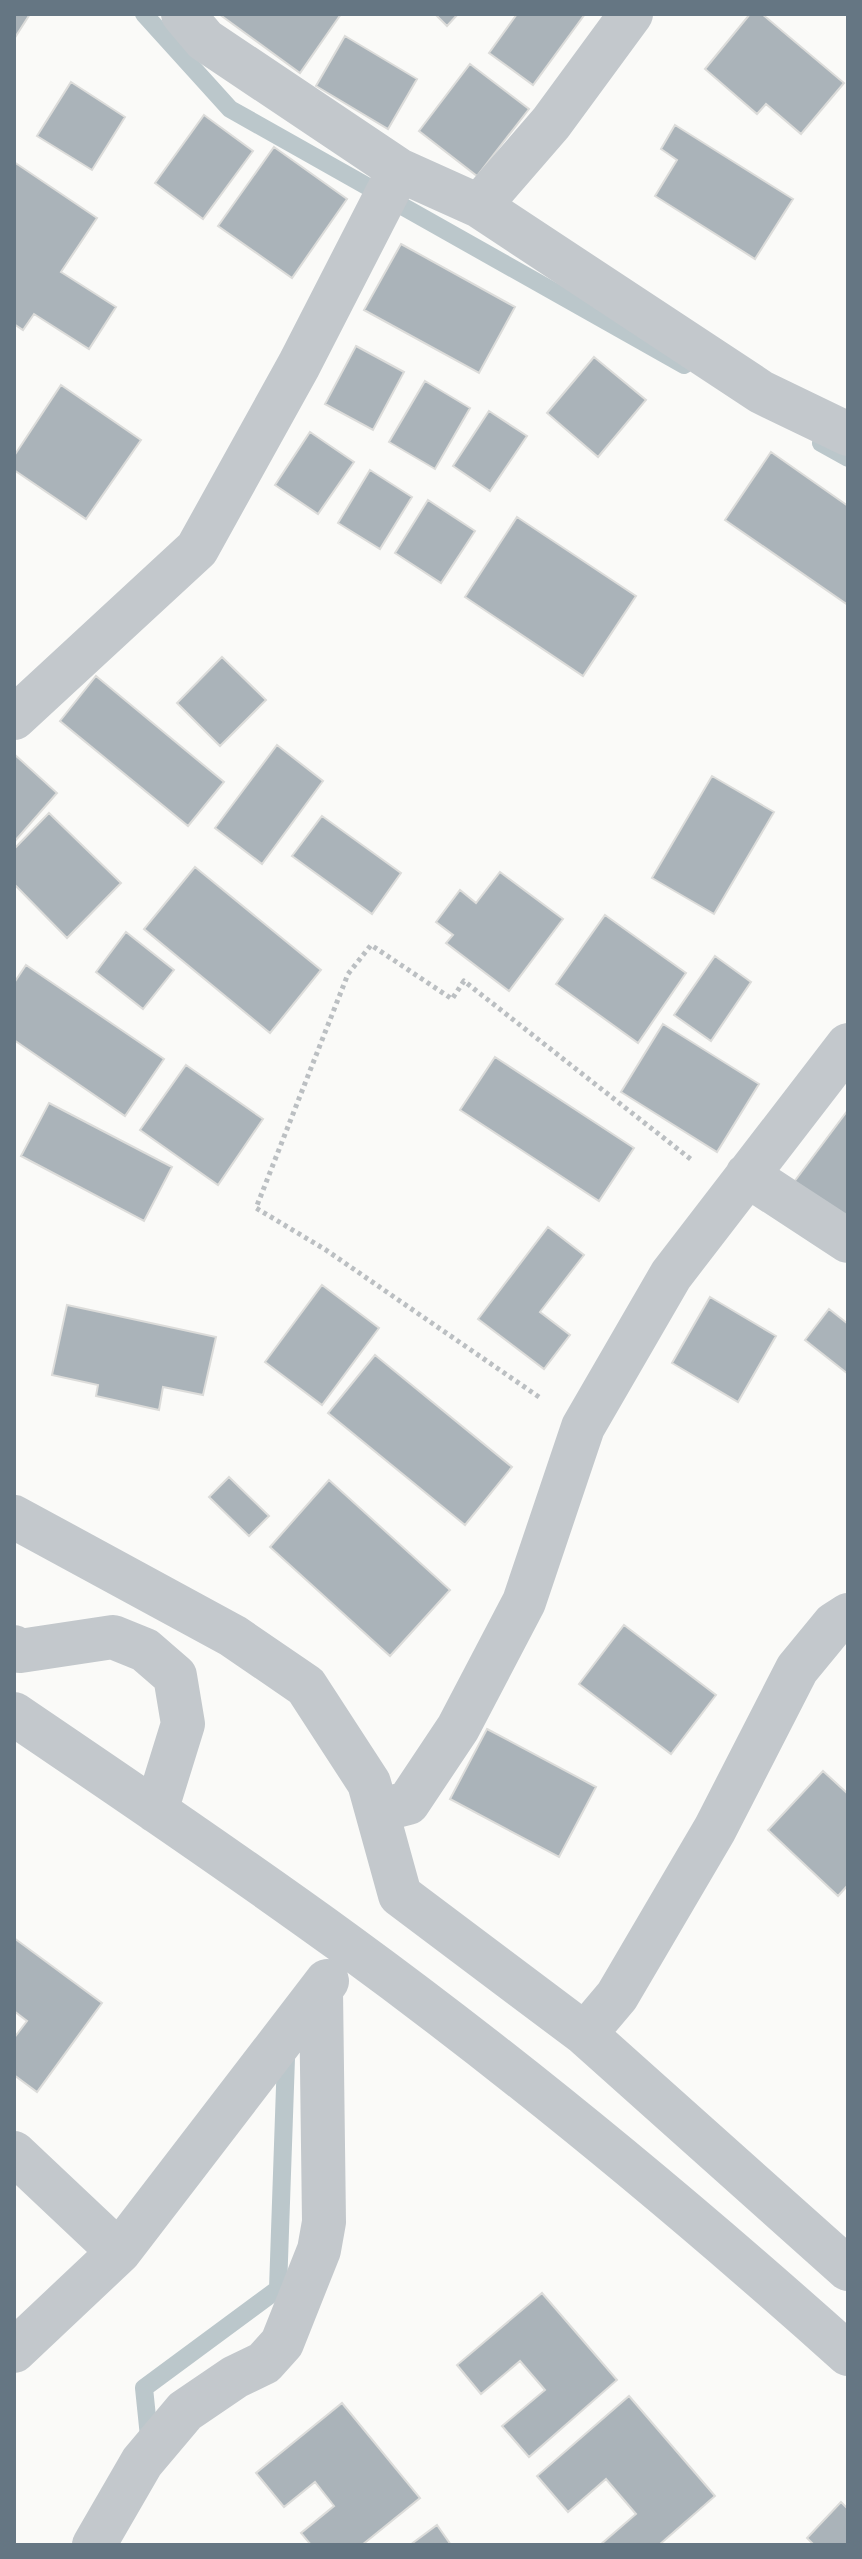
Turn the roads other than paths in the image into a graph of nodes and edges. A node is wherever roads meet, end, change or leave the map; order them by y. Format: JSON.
{"nodes":[{"id":1,"x":183,"y":14,"type":"edge"},
{"id":2,"x":631,"y":14,"type":"edge"},
{"id":3,"x":399,"y":170,"type":"junction"},
{"id":4,"x":479,"y":206,"type":"junction"},
{"id":5,"x":848,"y":434,"type":"edge"},
{"id":6,"x":14,"y":718,"type":"edge"},
{"id":7,"x":848,"y":1045,"type":"edge"},
{"id":8,"x":740,"y":1184,"type":"junction"},
{"id":9,"x":848,"y":1241,"type":"edge"},
{"id":10,"x":14,"y":1517,"type":"edge"},
{"id":11,"x":848,"y":1615,"type":"edge"},
{"id":12,"x":14,"y":1647,"type":"edge"},
{"id":13,"x":14,"y":1714,"type":"edge"},
{"id":14,"x":156,"y":1811,"type":"junction"},
{"id":15,"x":377,"y":1811,"type":"junction"},
{"id":16,"x":348,"y":1946,"type":"junction"},
{"id":17,"x":321,"y":1991,"type":"junction"},
{"id":18,"x":585,"y":2034,"type":"junction"},
{"id":19,"x":14,"y":2153,"type":"edge"},
{"id":20,"x":119,"y":2252,"type":"junction"},
{"id":21,"x":848,"y":2269,"type":"edge"},
{"id":22,"x":14,"y":2351,"type":"edge"},
{"id":23,"x":848,"y":2354,"type":"edge"},
{"id":24,"x":94,"y":2545,"type":"edge"}],
"edges":[{"from":1,"to":3,"type":"street"},
{"from":2,"to":4,"type":"street"},
{"from":3,"to":4,"type":"street"},
{"from":3,"to":6,"type":"street"},
{"from":4,"to":5,"type":"street"},
{"from":7,"to":8,"type":"street"},
{"from":8,"to":9,"type":"street"},
{"from":8,"to":15,"type":"street"},
{"from":10,"to":15,"type":"street"},
{"from":11,"to":18,"type":"street"},
{"from":12,"to":14,"type":"street"},
{"from":13,"to":14,"type":"street"},
{"from":14,"to":16,"type":"street"},
{"from":15,"to":18,"type":"street"},
{"from":16,"to":17,"type":"street"},
{"from":16,"to":23,"type":"street"},
{"from":17,"to":20,"type":"street"},
{"from":17,"to":24,"type":"street"},
{"from":18,"to":21,"type":"street"},
{"from":19,"to":20,"type":"street"},
{"from":20,"to":22,"type":"street"}]}
